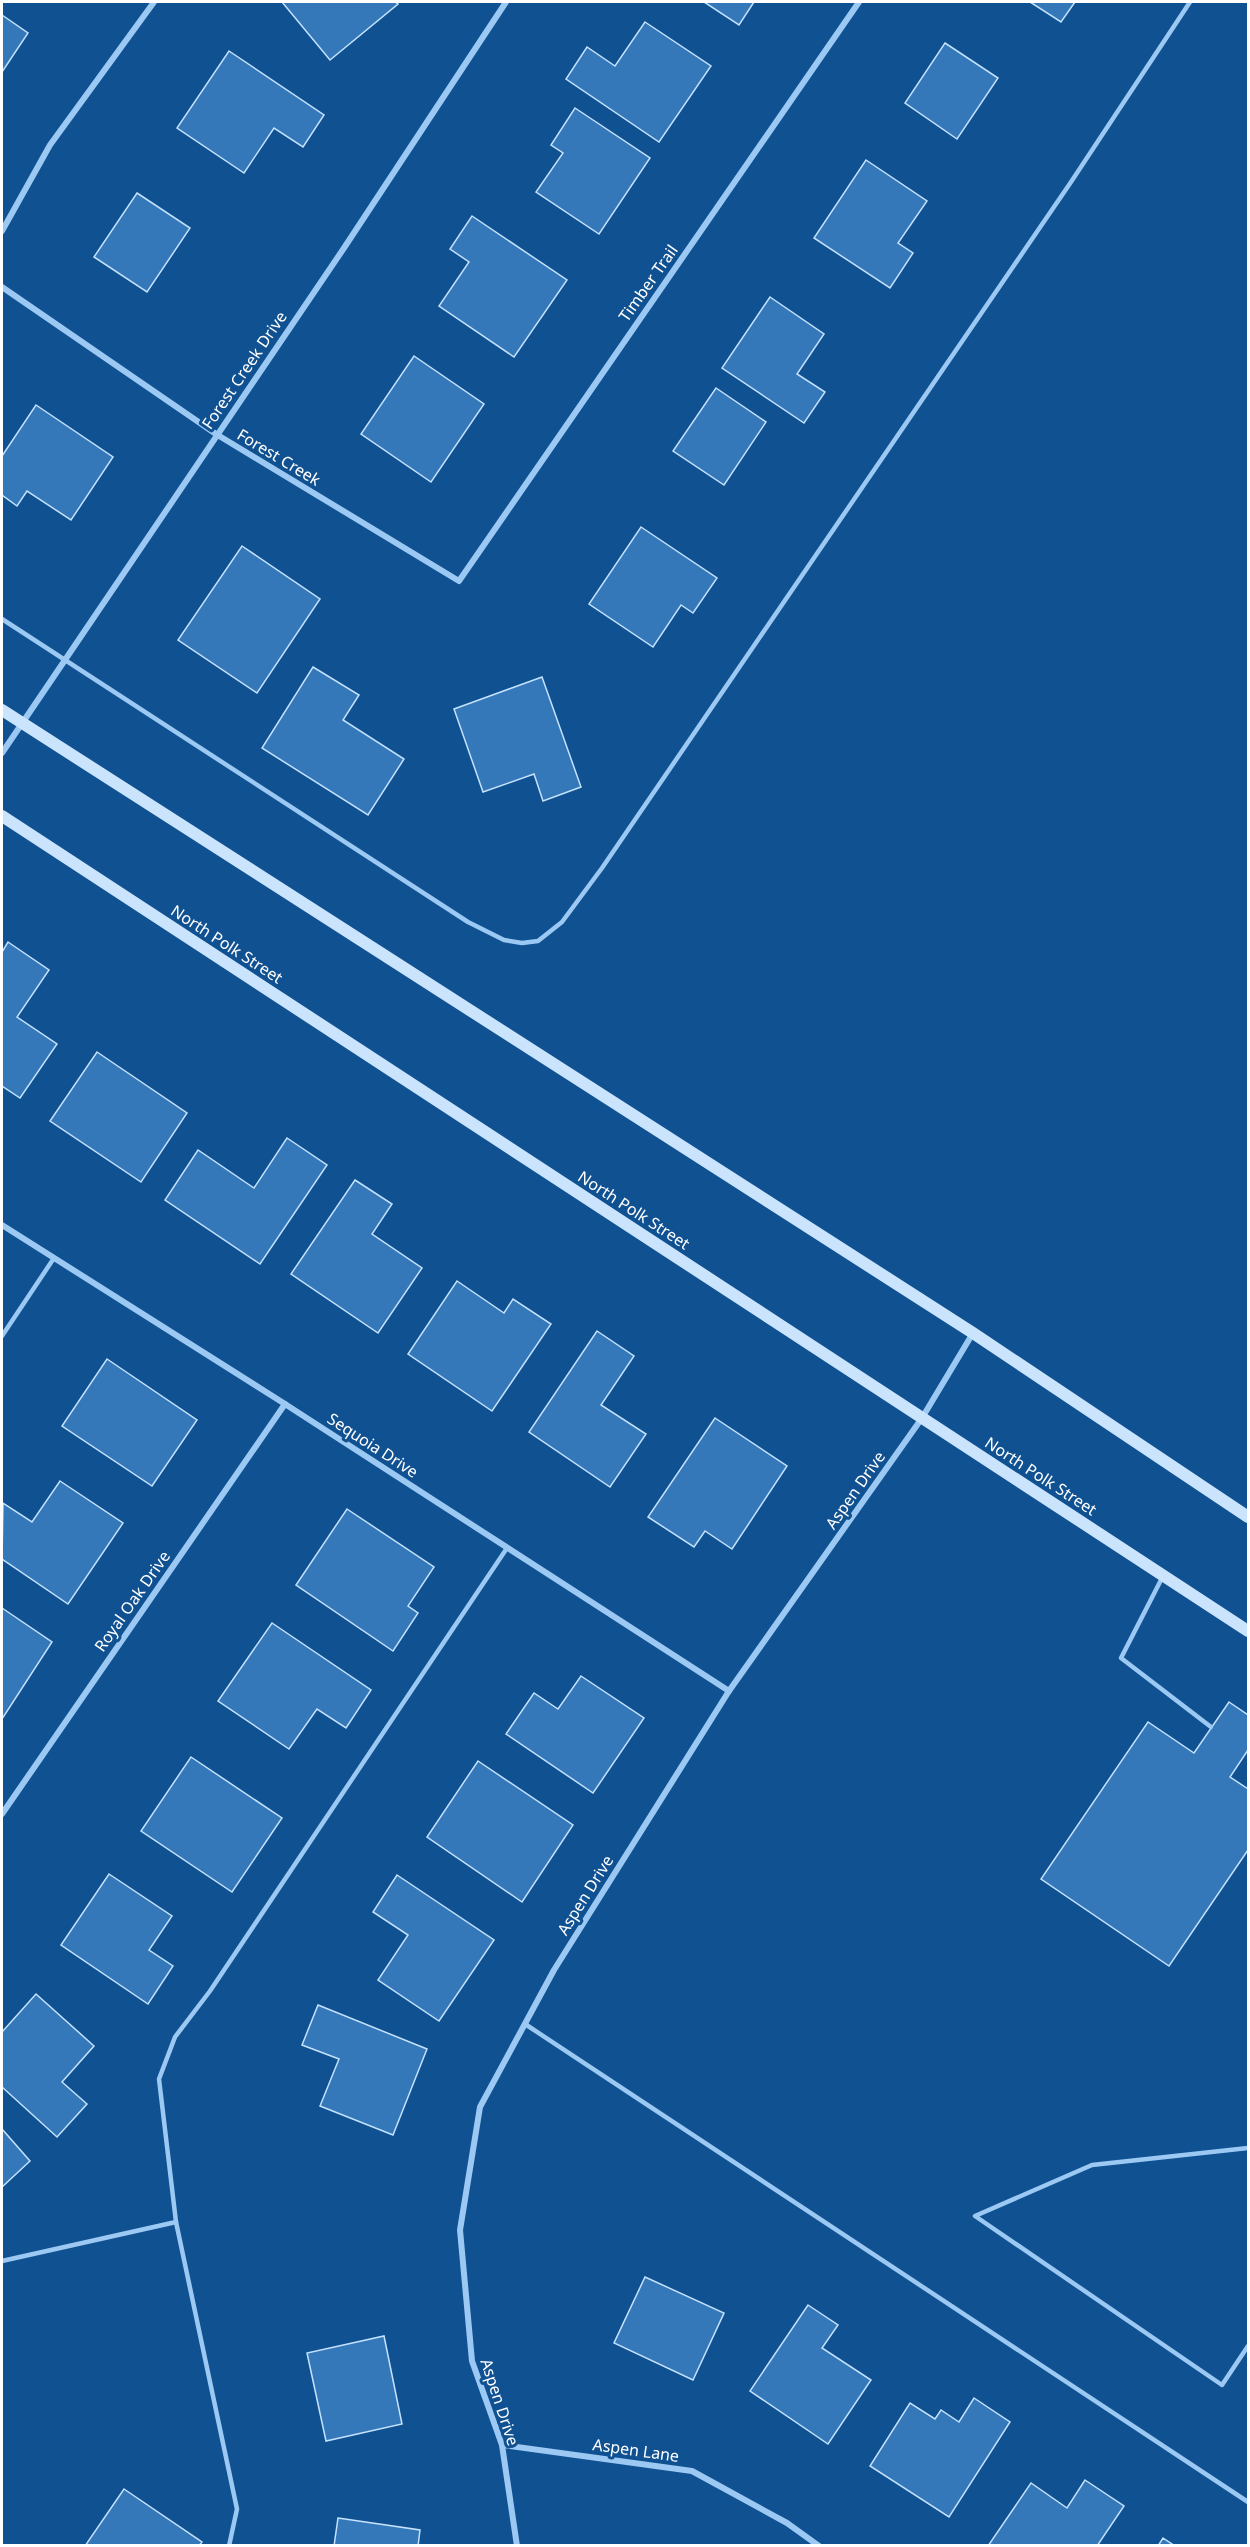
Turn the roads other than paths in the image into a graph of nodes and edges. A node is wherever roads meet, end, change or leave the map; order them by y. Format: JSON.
{"nodes":[{"id":1,"x":154,"y":2,"type":"edge"},
{"id":2,"x":506,"y":2,"type":"edge"},
{"id":3,"x":859,"y":2,"type":"edge"},
{"id":4,"x":1190,"y":2,"type":"edge"},
{"id":5,"x":2,"y":231,"type":"edge"},
{"id":6,"x":2,"y":287,"type":"edge"},
{"id":7,"x":216,"y":434,"type":"junction"},
{"id":8,"x":459,"y":581,"type":"joint"},
{"id":9,"x":2,"y":619,"type":"edge"},
{"id":10,"x":64,"y":660,"type":"junction"},
{"id":11,"x":2,"y":710,"type":"edge"},
{"id":12,"x":22,"y":723,"type":"junction"},
{"id":13,"x":2,"y":753,"type":"edge"},
{"id":14,"x":2,"y":816,"type":"edge"},
{"id":15,"x":2,"y":1225,"type":"edge"},
{"id":16,"x":54,"y":1258,"type":"junction"},
{"id":17,"x":973,"y":1333,"type":"junction"},
{"id":18,"x":2,"y":1335,"type":"edge"},
{"id":19,"x":285,"y":1404,"type":"junction"},
{"id":20,"x":921,"y":1418,"type":"junction"},
{"id":21,"x":1248,"y":1517,"type":"edge"},
{"id":22,"x":507,"y":1548,"type":"junction"},
{"id":23,"x":1163,"y":1576,"type":"junction"},
{"id":24,"x":1248,"y":1631,"type":"edge"},
{"id":25,"x":729,"y":1691,"type":"junction"},
{"id":26,"x":1211,"y":1727,"type":"dead end"},
{"id":27,"x":2,"y":1814,"type":"edge"},
{"id":28,"x":525,"y":2024,"type":"junction"},
{"id":29,"x":1248,"y":2148,"type":"edge"},
{"id":30,"x":176,"y":2222,"type":"junction"},
{"id":31,"x":2,"y":2260,"type":"edge"},
{"id":32,"x":1248,"y":2346,"type":"edge"},
{"id":33,"x":502,"y":2445,"type":"junction"},
{"id":34,"x":1248,"y":2502,"type":"edge"},
{"id":35,"x":229,"y":2546,"type":"edge"},
{"id":36,"x":517,"y":2546,"type":"edge"},
{"id":37,"x":819,"y":2546,"type":"edge"}],
"edges":[{"from":1,"to":5,"type":"street"},
{"from":2,"to":7,"type":"street","name":"Forest Creek Drive"},
{"from":3,"to":8,"type":"street","name":"Timber Trail"},
{"from":4,"to":10,"type":"lane"},
{"from":6,"to":7,"type":"street","name":"Forest Creek"},
{"from":7,"to":8,"type":"street","name":"Forest Creek"},
{"from":7,"to":10,"type":"street","name":"Forest Creek Drive"},
{"from":9,"to":10,"type":"lane"},
{"from":10,"to":12,"type":"street","name":"Forest Creek Drive"},
{"from":11,"to":12,"type":"main road"},
{"from":12,"to":13,"type":"street","name":"Forest Creek Drive"},
{"from":12,"to":17,"type":"main road"},
{"from":14,"to":20,"type":"main road","name":"North Polk Street"},
{"from":15,"to":16,"type":"street","name":"Sequoia Drive"},
{"from":16,"to":18,"type":"lane"},
{"from":16,"to":19,"type":"street","name":"Sequoia Drive"},
{"from":17,"to":20,"type":"street","name":"Aspen Drive"},
{"from":17,"to":21,"type":"main road"},
{"from":19,"to":22,"type":"street","name":"Sequoia Drive"},
{"from":19,"to":27,"type":"street","name":"Royal Oak Drive"},
{"from":20,"to":23,"type":"main road","name":"North Polk Street"},
{"from":20,"to":25,"type":"street","name":"Aspen Drive"},
{"from":22,"to":25,"type":"street","name":"Sequoia Drive"},
{"from":22,"to":30,"type":"lane"},
{"from":23,"to":24,"type":"main road","name":"North Polk Street"},
{"from":23,"to":26,"type":"lane"},
{"from":25,"to":28,"type":"street","name":"Aspen Drive"},
{"from":28,"to":33,"type":"street","name":"Aspen Drive"},
{"from":28,"to":34,"type":"lane"},
{"from":29,"to":32,"type":"lane"},
{"from":30,"to":31,"type":"lane"},
{"from":30,"to":35,"type":"lane"},
{"from":33,"to":36,"type":"street","name":"Aspen Drive"},
{"from":33,"to":37,"type":"street","name":"Aspen Lane"}]}
